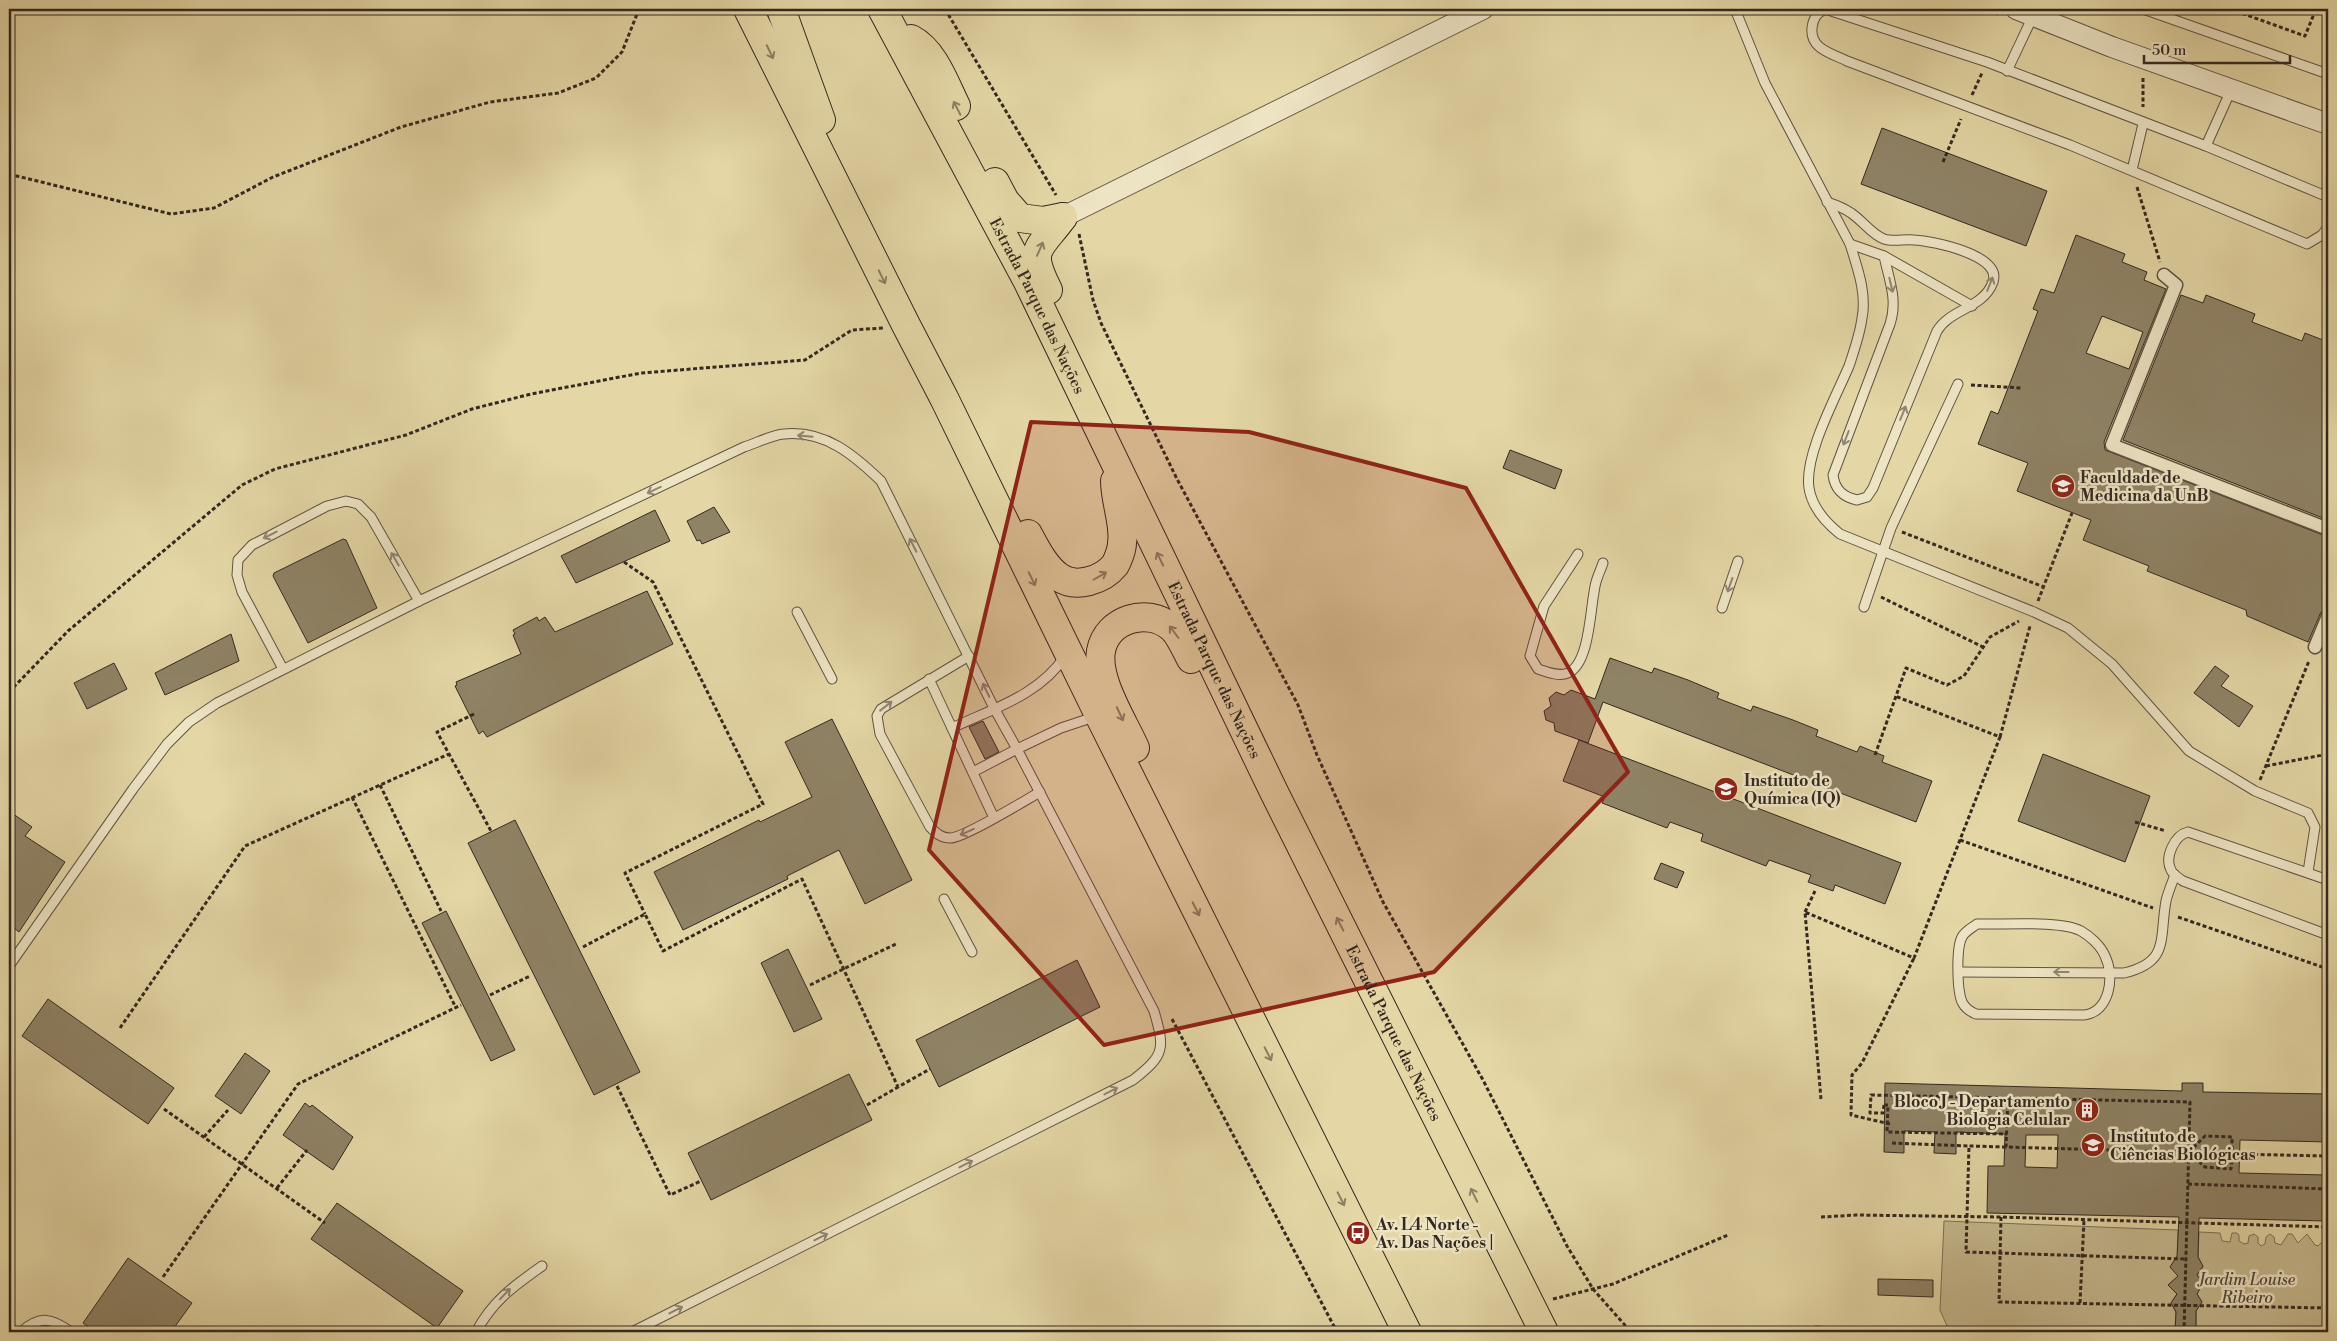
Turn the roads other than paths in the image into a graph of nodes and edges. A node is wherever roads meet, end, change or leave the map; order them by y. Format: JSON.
{"nodes":[{"id":1,"x":748,"y":9,"type":"edge"},
{"id":2,"x":782,"y":9,"type":"edge"},
{"id":3,"x":1483,"y":9,"type":"edge"},
{"id":4,"x":1734,"y":9,"type":"edge"},
{"id":5,"x":2143,"y":9,"type":"edge"},
{"id":6,"x":2024,"y":12,"type":"edge"},
{"id":7,"x":888,"y":19,"type":"edge"},
{"id":8,"x":2006,"y":71,"type":"junction"},
{"id":9,"x":2328,"y":74,"type":"edge"},
{"id":10,"x":2231,"y":90,"type":"junction"},
{"id":11,"x":2144,"y":124,"type":"junction"},
{"id":12,"x":2328,"y":124,"type":"edge"},
{"id":13,"x":2206,"y":146,"type":"junction"},
{"id":14,"x":2132,"y":170,"type":"junction"},
{"id":15,"x":2328,"y":197,"type":"edge"},
{"id":16,"x":1827,"y":202,"type":"junction"},
{"id":17,"x":1068,"y":217,"type":"junction"},
{"id":18,"x":2328,"y":227,"type":"edge"},
{"id":19,"x":860,"y":234,"type":"junction"},
{"id":20,"x":1850,"y":244,"type":"junction"},
{"id":21,"x":1884,"y":256,"type":"junction"},
{"id":22,"x":2164,"y":275,"type":"road end"},
{"id":23,"x":1972,"y":306,"type":"junction"},
{"id":24,"x":1958,"y":384,"type":"road end"},
{"id":25,"x":944,"y":398,"type":"junction"},
{"id":26,"x":1118,"y":470,"type":"junction"},
{"id":27,"x":2328,"y":529,"type":"edge"},
{"id":28,"x":1882,"y":551,"type":"junction"},
{"id":29,"x":1578,"y":554,"type":"dead end"},
{"id":30,"x":1738,"y":562,"type":"dead end"},
{"id":31,"x":1603,"y":563,"type":"dead end"},
{"id":32,"x":419,"y":601,"type":"junction"},
{"id":33,"x":1864,"y":607,"type":"dead end"},
{"id":34,"x":1722,"y":608,"type":"dead end"},
{"id":35,"x":797,"y":612,"type":"dead end"},
{"id":36,"x":2328,"y":616,"type":"edge"},
{"id":37,"x":2314,"y":647,"type":"road end"},
{"id":38,"x":1068,"y":652,"type":"junction"},
{"id":39,"x":969,"y":656,"type":"junction"},
{"id":40,"x":283,"y":669,"type":"junction"},
{"id":41,"x":832,"y":679,"type":"dead end"},
{"id":42,"x":929,"y":679,"type":"junction"},
{"id":43,"x":994,"y":708,"type":"junction"},
{"id":44,"x":1099,"y":715,"type":"junction"},
{"id":45,"x":952,"y":728,"type":"junction"},
{"id":46,"x":1017,"y":748,"type":"junction"},
{"id":47,"x":973,"y":772,"type":"junction"},
{"id":48,"x":1040,"y":792,"type":"junction"},
{"id":49,"x":1274,"y":792,"type":"junction"},
{"id":50,"x":994,"y":818,"type":"junction"},
{"id":51,"x":1174,"y":865,"type":"junction"},
{"id":52,"x":2308,"y":872,"type":"junction"},
{"id":53,"x":2175,"y":875,"type":"junction"},
{"id":54,"x":2328,"y":880,"type":"edge"},
{"id":55,"x":944,"y":899,"type":"dead end"},
{"id":56,"x":2328,"y":935,"type":"edge"},
{"id":57,"x":972,"y":952,"type":"dead end"},
{"id":58,"x":9,"y":966,"type":"edge"},
{"id":59,"x":1959,"y":972,"type":"junction"},
{"id":60,"x":2110,"y":972,"type":"junction"},
{"id":61,"x":1494,"y":1235,"type":"junction"},
{"id":62,"x":542,"y":1266,"type":"dead end"},
{"id":63,"x":1816,"y":1331,"type":"edge"},
{"id":64,"x":21,"y":1332,"type":"edge"},
{"id":65,"x":72,"y":1332,"type":"edge"},
{"id":66,"x":476,"y":1332,"type":"edge"},
{"id":67,"x":632,"y":1332,"type":"edge"},
{"id":68,"x":1407,"y":1332,"type":"edge"},
{"id":69,"x":1544,"y":1332,"type":"edge"},
{"id":70,"x":1563,"y":1332,"type":"edge"},
{"id":71,"x":1835,"y":1332,"type":"edge"}],
"edges":[{"from":1,"to":19,"type":"highway","one_way":true},
{"from":2,"to":19,"type":"highway"},
{"from":3,"to":17,"type":"street"},
{"from":4,"to":16,"type":"lane"},
{"from":5,"to":9,"type":"lane"},
{"from":6,"to":8,"type":"lane"},
{"from":6,"to":10,"type":"street"},
{"from":17,"to":7,"type":"highway","one_way":true},
{"from":7,"to":26,"type":"highway","name":"Estrada Parque das Nações"},
{"from":8,"to":11,"type":"lane"},
{"from":8,"to":14,"type":"lane"},
{"from":10,"to":12,"type":"street"},
{"from":10,"to":13,"type":"lane"},
{"from":11,"to":13,"type":"lane"},
{"from":11,"to":14,"type":"lane"},
{"from":13,"to":15,"type":"lane"},
{"from":14,"to":18,"type":"lane"},
{"from":16,"to":20,"type":"lane"},
{"from":23,"to":16,"type":"lane","one_way":true},
{"from":26,"to":17,"type":"highway","one_way":true},
{"from":19,"to":25,"type":"highway","one_way":true},
{"from":20,"to":21,"type":"lane"},
{"from":20,"to":28,"type":"lane"},
{"from":21,"to":23,"type":"lane"},
{"from":21,"to":23,"type":"lane","one_way":true},
{"from":22,"to":27,"type":"street"},
{"from":24,"to":28,"type":"lane"},
{"from":25,"to":26,"type":"highway","one_way":true},
{"from":25,"to":38,"type":"highway","one_way":true},
{"from":49,"to":26,"type":"highway","name":"Estrada Parque das Nações","one_way":true},
{"from":28,"to":33,"type":"lane"},
{"from":28,"to":52,"type":"lane"},
{"from":29,"to":31,"type":"lane"},
{"from":30,"to":34,"type":"lane","one_way":true},
{"from":39,"to":32,"type":"lane","one_way":true},
{"from":32,"to":40,"type":"lane"},
{"from":32,"to":40,"type":"lane","one_way":true},
{"from":35,"to":41,"type":"lane"},
{"from":36,"to":37,"type":"street"},
{"from":38,"to":43,"type":"lane"},
{"from":38,"to":44,"type":"highway"},
{"from":39,"to":42,"type":"lane"},
{"from":43,"to":39,"type":"lane","one_way":true},
{"from":40,"to":58,"type":"lane"},
{"from":42,"to":45,"type":"lane"},
{"from":50,"to":42,"type":"lane","one_way":true},
{"from":43,"to":45,"type":"lane"},
{"from":43,"to":46,"type":"lane"},
{"from":44,"to":46,"type":"lane"},
{"from":44,"to":51,"type":"highway"},
{"from":45,"to":47,"type":"lane"},
{"from":46,"to":47,"type":"lane"},
{"from":46,"to":48,"type":"lane"},
{"from":47,"to":50,"type":"lane"},
{"from":48,"to":50,"type":"lane"},
{"from":67,"to":48,"type":"lane","one_way":true},
{"from":49,"to":51,"type":"highway","one_way":true},
{"from":61,"to":49,"type":"highway","name":"Estrada Parque das Nações","one_way":true},
{"from":51,"to":68,"type":"highway","one_way":true},
{"from":52,"to":53,"type":"lane"},
{"from":52,"to":54,"type":"lane"},
{"from":53,"to":56,"type":"lane"},
{"from":53,"to":60,"type":"lane"},
{"from":55,"to":57,"type":"lane"},
{"from":60,"to":59,"type":"lane","one_way":true},
{"from":59,"to":60,"type":"lane"},
{"from":59,"to":60,"type":"lane"},
{"from":61,"to":69,"type":"highway","name":"Estrada Parque das Nações"},
{"from":61,"to":70,"type":"highway"},
{"from":66,"to":62,"type":"lane","one_way":true},
{"from":63,"to":71,"type":"lane"},
{"from":64,"to":65,"type":"lane"}]}
